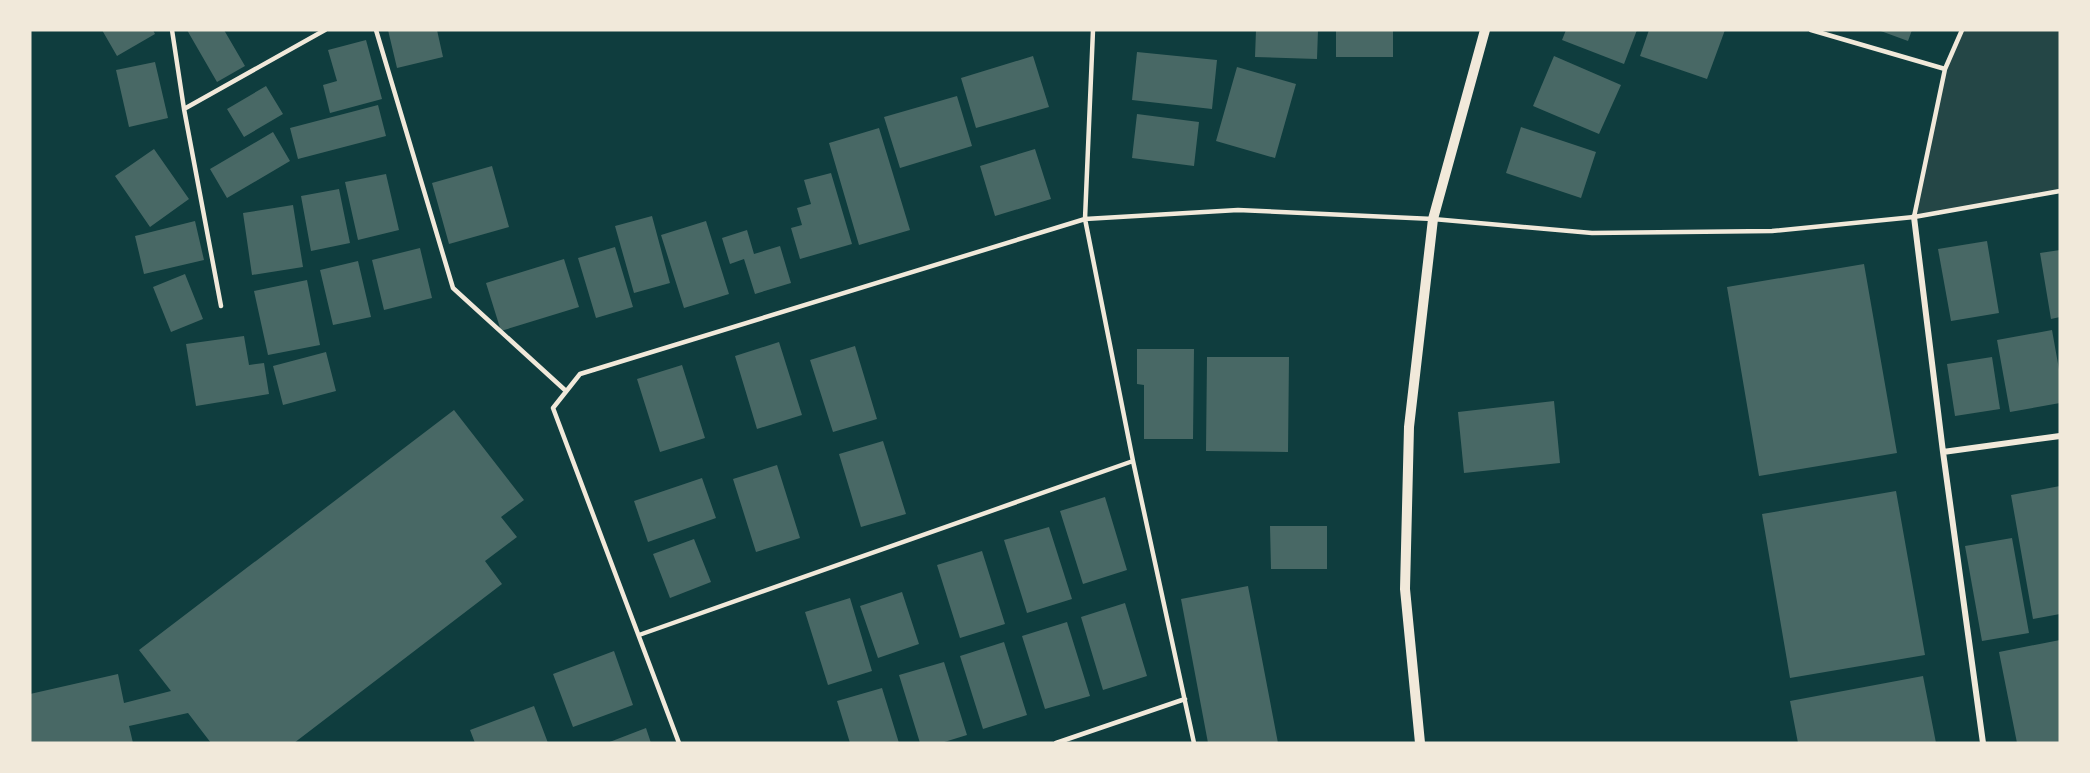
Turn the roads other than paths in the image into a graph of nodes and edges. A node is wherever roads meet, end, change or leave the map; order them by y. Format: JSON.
{"nodes":[{"id":1,"x":172,"y":30,"type":"edge"},
{"id":2,"x":325,"y":30,"type":"edge"},
{"id":3,"x":376,"y":30,"type":"edge"},
{"id":4,"x":1094,"y":30,"type":"edge"},
{"id":5,"x":1485,"y":30,"type":"edge"},
{"id":6,"x":1811,"y":30,"type":"edge"},
{"id":7,"x":1962,"y":30,"type":"edge"},
{"id":8,"x":1945,"y":69,"type":"junction"},
{"id":9,"x":184,"y":109,"type":"junction"},
{"id":10,"x":2060,"y":191,"type":"edge"},
{"id":11,"x":1914,"y":217,"type":"junction"},
{"id":12,"x":1085,"y":219,"type":"junction"},
{"id":13,"x":1433,"y":219,"type":"junction"},
{"id":14,"x":222,"y":306,"type":"dead end"},
{"id":15,"x":566,"y":391,"type":"junction"},
{"id":16,"x":2060,"y":436,"type":"edge"},
{"id":17,"x":1943,"y":452,"type":"junction"},
{"id":18,"x":1133,"y":461,"type":"junction"},
{"id":19,"x":639,"y":635,"type":"junction"},
{"id":20,"x":1185,"y":699,"type":"junction"},
{"id":21,"x":679,"y":743,"type":"edge"},
{"id":22,"x":1056,"y":743,"type":"edge"},
{"id":23,"x":1194,"y":743,"type":"edge"},
{"id":24,"x":1420,"y":743,"type":"edge"},
{"id":25,"x":1983,"y":743,"type":"edge"}],
"edges":[{"from":1,"to":9,"type":"lane"},
{"from":2,"to":9,"type":"lane"},
{"from":3,"to":15,"type":"lane"},
{"from":4,"to":12,"type":"lane"},
{"from":5,"to":13,"type":"street"},
{"from":6,"to":8,"type":"lane"},
{"from":7,"to":8,"type":"lane"},
{"from":8,"to":11,"type":"lane"},
{"from":9,"to":14,"type":"lane"},
{"from":10,"to":11,"type":"lane"},
{"from":11,"to":13,"type":"lane"},
{"from":11,"to":17,"type":"street"},
{"from":12,"to":13,"type":"lane"},
{"from":12,"to":15,"type":"lane"},
{"from":12,"to":18,"type":"lane"},
{"from":13,"to":24,"type":"street"},
{"from":15,"to":19,"type":"lane"},
{"from":16,"to":17,"type":"street"},
{"from":17,"to":25,"type":"street"},
{"from":18,"to":19,"type":"lane"},
{"from":18,"to":20,"type":"lane"},
{"from":19,"to":21,"type":"lane"},
{"from":20,"to":22,"type":"lane"},
{"from":20,"to":23,"type":"lane"}]}
